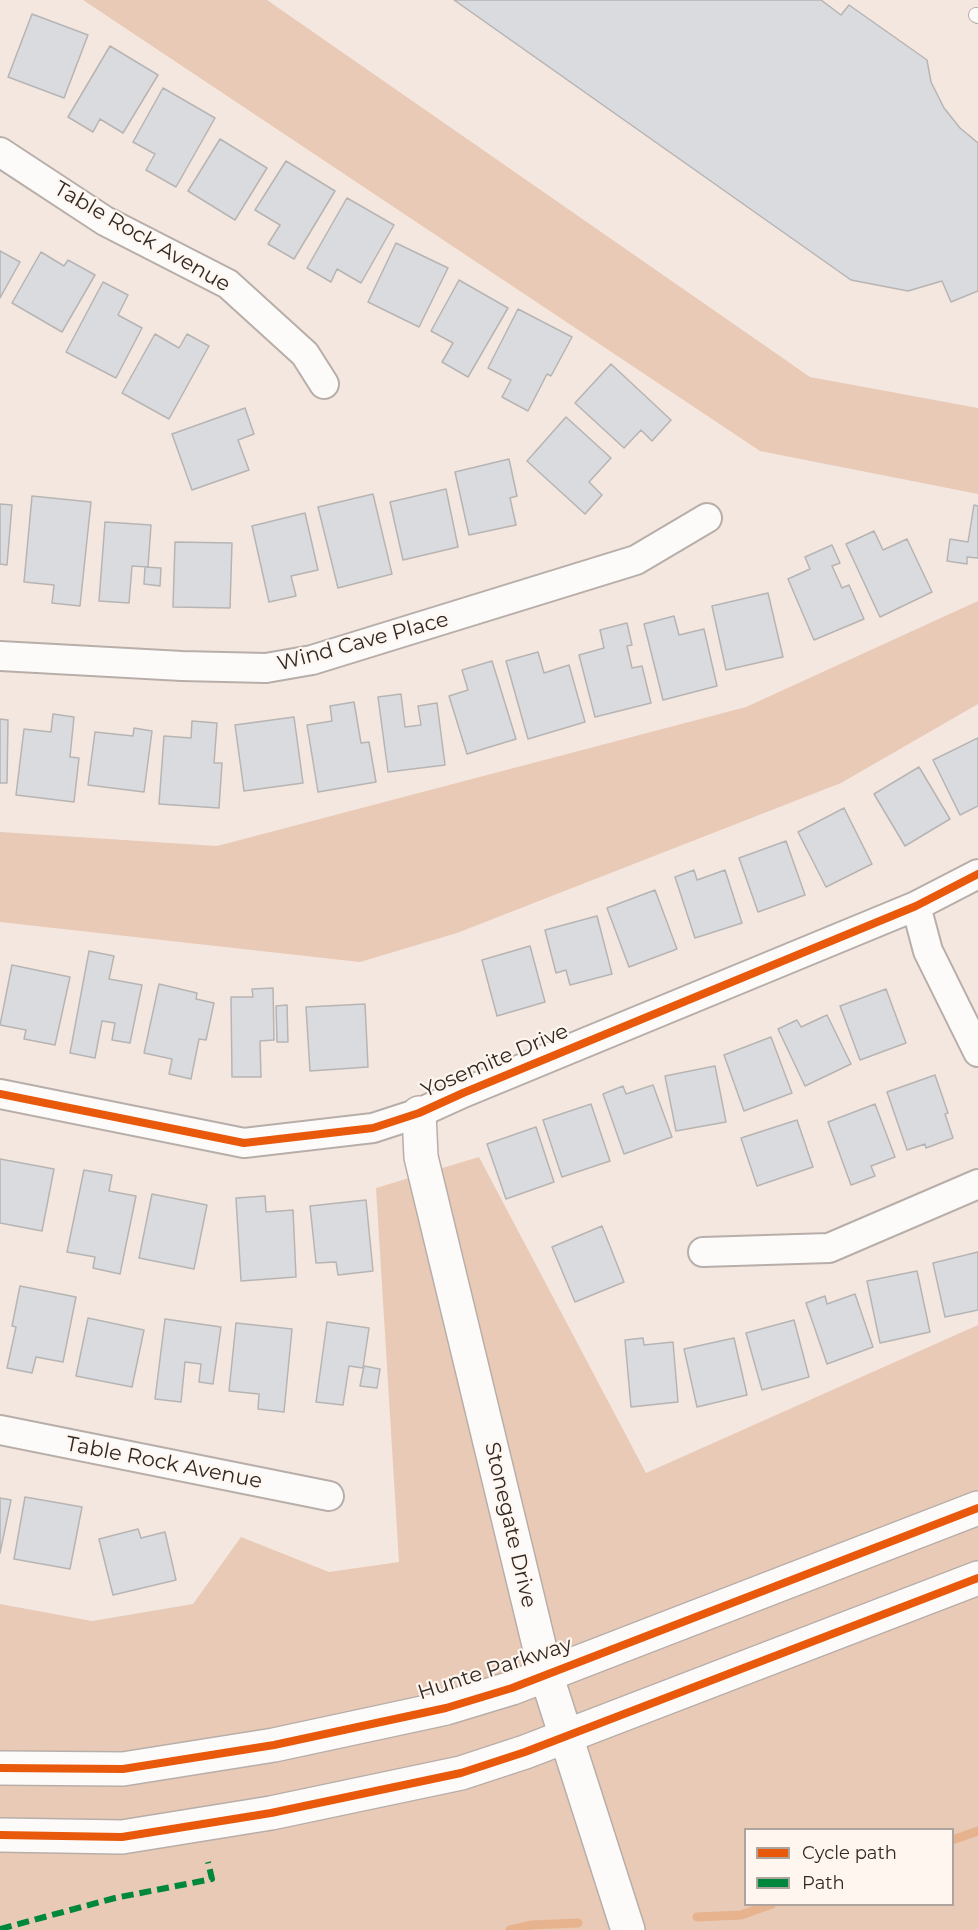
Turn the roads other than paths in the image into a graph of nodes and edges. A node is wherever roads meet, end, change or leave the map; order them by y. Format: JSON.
{"nodes":[{"id":1,"x":0,"y":152,"type":"edge"},
{"id":2,"x":324,"y":384,"type":"dead end"},
{"id":3,"x":707,"y":518,"type":"dead end"},
{"id":4,"x":0,"y":656,"type":"edge"},
{"id":5,"x":978,"y":874,"type":"edge"},
{"id":6,"x":916,"y":906,"type":"junction"},
{"id":7,"x":978,"y":1052,"type":"edge"},
{"id":8,"x":0,"y":1094,"type":"edge"},
{"id":9,"x":420,"y":1113,"type":"junction"},
{"id":10,"x":978,"y":1184,"type":"edge"},
{"id":11,"x":703,"y":1252,"type":"dead end"},
{"id":12,"x":0,"y":1430,"type":"edge"},
{"id":13,"x":328,"y":1496,"type":"dead end"},
{"id":14,"x":978,"y":1508,"type":"edge"},
{"id":15,"x":978,"y":1578,"type":"edge"},
{"id":16,"x":546,"y":1674,"type":"junction"},
{"id":17,"x":564,"y":1737,"type":"junction"},
{"id":18,"x":0,"y":1768,"type":"edge"},
{"id":19,"x":0,"y":1835,"type":"edge"},
{"id":20,"x":628,"y":1930,"type":"edge"}],
"edges":[{"from":1,"to":2,"type":"street","name":"Table Rock Avenue"},
{"from":3,"to":4,"type":"street","name":"Wind Cave Place"},
{"from":5,"to":6,"type":"street","name":"Yosemite Drive"},
{"from":6,"to":7,"type":"street"},
{"from":6,"to":9,"type":"street","name":"Yosemite Drive"},
{"from":8,"to":9,"type":"street","name":"Yosemite Drive"},
{"from":9,"to":16,"type":"main road","name":"Stonegate Drive"},
{"from":10,"to":11,"type":"street"},
{"from":12,"to":13,"type":"street","name":"Table Rock Avenue"},
{"from":14,"to":16,"type":"main road","name":"Hunte Parkway"},
{"from":15,"to":17,"type":"main road"},
{"from":16,"to":17,"type":"main road","name":"Stonegate Drive"},
{"from":16,"to":18,"type":"main road","name":"Hunte Parkway"},
{"from":17,"to":19,"type":"main road"},
{"from":17,"to":20,"type":"main road","name":"Stonegate Drive"}]}
